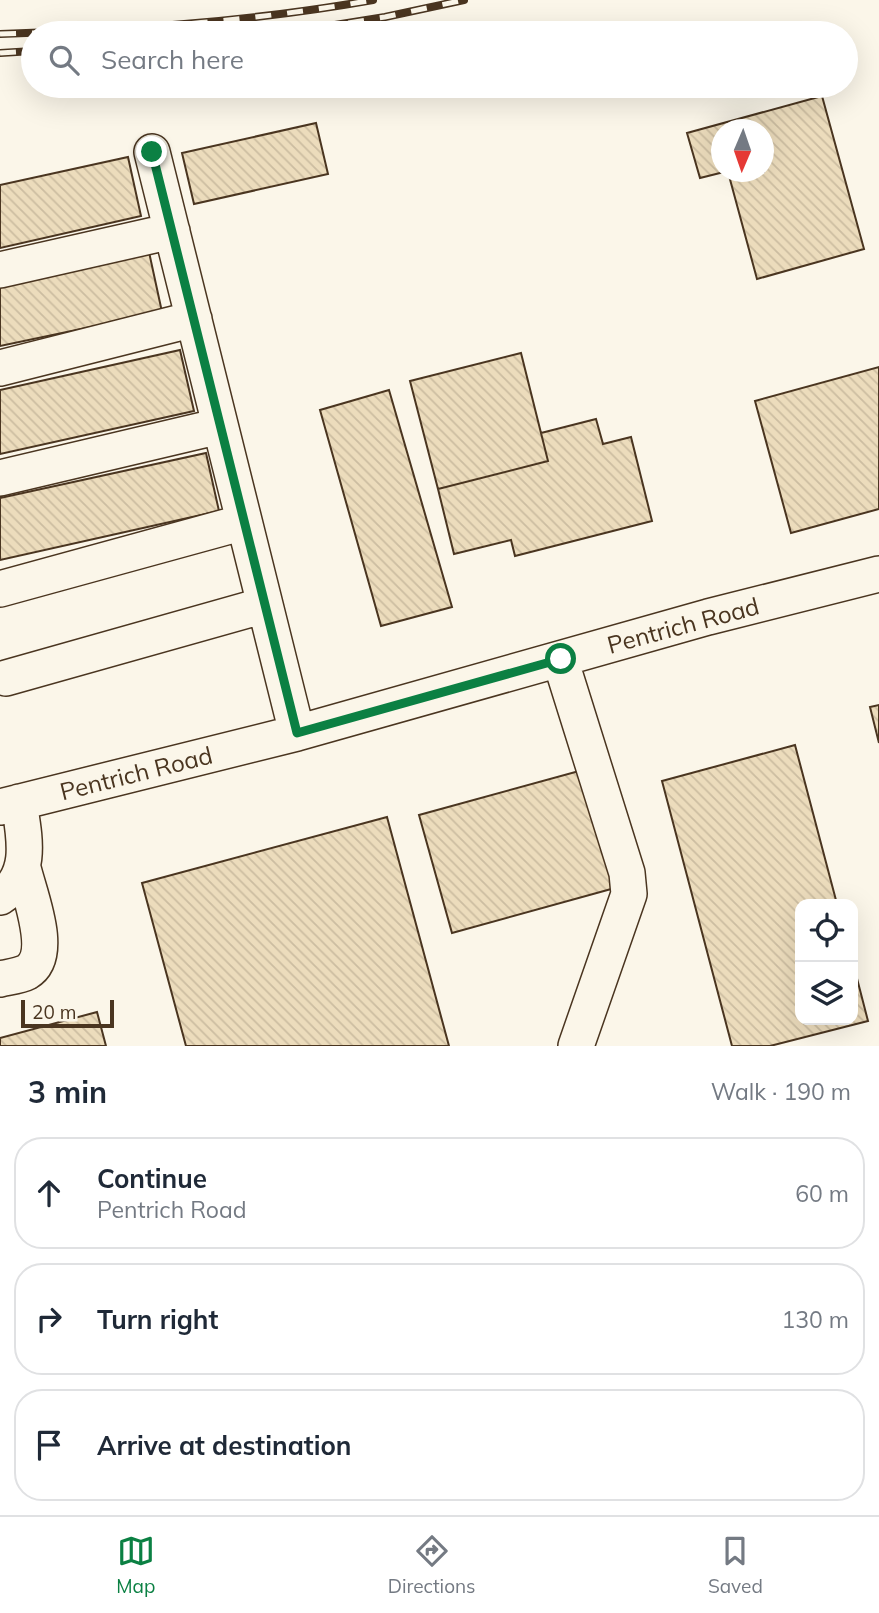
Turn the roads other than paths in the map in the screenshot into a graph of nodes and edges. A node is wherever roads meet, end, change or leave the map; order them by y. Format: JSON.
{"nodes":[{"id":1,"x":152,"y":152,"type":"dead end"},
{"id":2,"x":172,"y":232,"type":"junction"},
{"id":3,"x":0,"y":270,"type":"edge"},
{"id":4,"x":194,"y":319,"type":"junction"},
{"id":5,"x":0,"y":368,"type":"edge"},
{"id":6,"x":220,"y":426,"type":"junction"},
{"id":7,"x":0,"y":478,"type":"edge"},
{"id":8,"x":244,"y":522,"type":"junction"},
{"id":9,"x":879,"y":574,"type":"edge"},
{"id":10,"x":0,"y":589,"type":"edge"},
{"id":11,"x":265,"y":605,"type":"junction"},
{"id":12,"x":561,"y":659,"type":"junction"},
{"id":13,"x":6,"y":678,"type":"dead end"},
{"id":14,"x":297,"y":733,"type":"junction"},
{"id":15,"x":10,"y":805,"type":"edge"},
{"id":16,"x":23,"y":868,"type":"junction"},
{"id":17,"x":0,"y":897,"type":"edge"},
{"id":18,"x":0,"y":979,"type":"edge"},
{"id":19,"x":576,"y":1046,"type":"edge"}],
"edges":[{"from":1,"to":2,"type":"lane"},
{"from":2,"to":3,"type":"lane"},
{"from":2,"to":4,"type":"lane"},
{"from":4,"to":5,"type":"lane"},
{"from":4,"to":6,"type":"lane"},
{"from":6,"to":7,"type":"lane"},
{"from":6,"to":8,"type":"lane"},
{"from":8,"to":10,"type":"lane"},
{"from":8,"to":11,"type":"lane"},
{"from":9,"to":12,"type":"lane","name":"Pentrich Road"},
{"from":11,"to":13,"type":"lane"},
{"from":11,"to":14,"type":"lane"},
{"from":12,"to":14,"type":"lane","name":"Pentrich Road"},
{"from":12,"to":19,"type":"lane"},
{"from":14,"to":15,"type":"lane","name":"Pentrich Road"},
{"from":15,"to":16,"type":"lane"},
{"from":16,"to":17,"type":"lane"},
{"from":16,"to":18,"type":"lane"}]}
